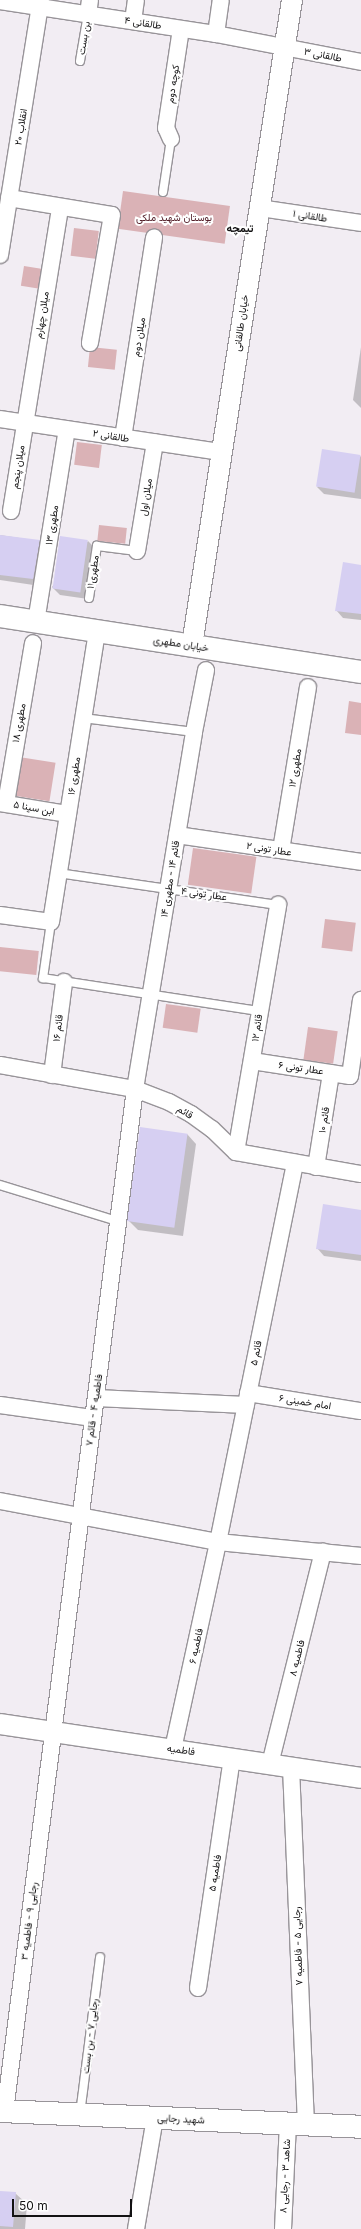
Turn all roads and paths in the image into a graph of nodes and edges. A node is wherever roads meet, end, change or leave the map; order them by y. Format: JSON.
{"nodes":[{"id":1,"x":136,"y":0,"type":"edge"},
{"id":2,"x":221,"y":0,"type":"edge"},
{"id":3,"x":292,"y":0,"type":"edge"},
{"id":4,"x":0,"y":1,"type":"edge"},
{"id":5,"x":41,"y":4,"type":"edge"},
{"id":6,"x":89,"y":7,"type":"edge"},
{"id":7,"x":133,"y":21,"type":"junction"},
{"id":8,"x":181,"y":29,"type":"junction"},
{"id":9,"x":216,"y":34,"type":"junction"},
{"id":10,"x":285,"y":47,"type":"junction"},
{"id":11,"x":80,"y":61,"type":"dead end"},
{"id":12,"x":361,"y":62,"type":"edge"},
{"id":13,"x":170,"y":139,"type":"joint"},
{"id":14,"x":163,"y":192,"type":"dead end"},
{"id":15,"x":9,"y":198,"type":"junction"},
{"id":16,"x":60,"y":207,"type":"junction"},
{"id":17,"x":260,"y":208,"type":"junction"},
{"id":18,"x":361,"y":223,"type":"edge"},
{"id":19,"x":154,"y":237,"type":"dead end"},
{"id":20,"x":0,"y":255,"type":"edge"},
{"id":21,"x":90,"y":343,"type":"dead end"},
{"id":22,"x":0,"y":419,"type":"edge"},
{"id":23,"x":25,"y":423,"type":"junction"},
{"id":24,"x":67,"y":429,"type":"junction"},
{"id":25,"x":123,"y":438,"type":"junction"},
{"id":26,"x":155,"y":442,"type":"junction"},
{"id":27,"x":222,"y":452,"type":"junction"},
{"id":28,"x":11,"y":511,"type":"dead end"},
{"id":29,"x":138,"y":551,"type":"joint"},
{"id":30,"x":89,"y":598,"type":"dead end"},
{"id":31,"x":0,"y":616,"type":"edge"},
{"id":32,"x":36,"y":622,"type":"junction"},
{"id":33,"x":97,"y":631,"type":"junction"},
{"id":34,"x":33,"y":643,"type":"dead end"},
{"id":35,"x":192,"y":645,"type":"junction"},
{"id":36,"x":206,"y":670,"type":"dead end"},
{"id":37,"x":361,"y":672,"type":"edge"},
{"id":38,"x":308,"y":686,"type":"dead end"},
{"id":39,"x":83,"y":718,"type":"junction"},
{"id":40,"x":194,"y":732,"type":"junction"},
{"id":41,"x":3,"y":803,"type":"edge"},
{"id":42,"x":68,"y":814,"type":"junction"},
{"id":43,"x":177,"y":835,"type":"junction"},
{"id":44,"x":281,"y":850,"type":"junction"},
{"id":45,"x":361,"y":862,"type":"edge"},
{"id":46,"x":58,"y":874,"type":"junction"},
{"id":47,"x":168,"y":889,"type":"junction"},
{"id":48,"x":278,"y":905,"type":"joint"},
{"id":49,"x":0,"y":915,"type":"edge"},
{"id":50,"x":51,"y":922,"type":"junction"},
{"id":51,"x":64,"y":982,"type":"junction"},
{"id":52,"x":151,"y":995,"type":"junction"},
{"id":53,"x":361,"y":1000,"type":"edge"},
{"id":54,"x":260,"y":1011,"type":"junction"},
{"id":55,"x":252,"y":1061,"type":"junction"},
{"id":56,"x":0,"y":1065,"type":"edge"},
{"id":57,"x":332,"y":1073,"type":"junction"},
{"id":58,"x":52,"y":1075,"type":"junction"},
{"id":59,"x":135,"y":1089,"type":"junction"},
{"id":60,"x":236,"y":1152,"type":"junction"},
{"id":61,"x":295,"y":1163,"type":"junction"},
{"id":62,"x":316,"y":1167,"type":"junction"},
{"id":63,"x":361,"y":1174,"type":"edge"},
{"id":64,"x":0,"y":1185,"type":"edge"},
{"id":65,"x":120,"y":1222,"type":"junction"},
{"id":66,"x":96,"y":1398,"type":"junction"},
{"id":67,"x":247,"y":1399,"type":"junction"},
{"id":68,"x":0,"y":1404,"type":"edge"},
{"id":69,"x":361,"y":1411,"type":"edge"},
{"id":70,"x":93,"y":1418,"type":"junction"},
{"id":71,"x":0,"y":1500,"type":"edge"},
{"id":72,"x":82,"y":1516,"type":"junction"},
{"id":73,"x":218,"y":1542,"type":"junction"},
{"id":74,"x":323,"y":1552,"type":"junction"},
{"id":75,"x":361,"y":1556,"type":"edge"},
{"id":76,"x":0,"y":1724,"type":"edge"},
{"id":77,"x":52,"y":1731,"type":"junction"},
{"id":78,"x":173,"y":1749,"type":"junction"},
{"id":79,"x":232,"y":1758,"type":"junction"},
{"id":80,"x":270,"y":1764,"type":"junction"},
{"id":81,"x":291,"y":1767,"type":"junction"},
{"id":82,"x":361,"y":1778,"type":"edge"},
{"id":83,"x":100,"y":1957,"type":"dead end"},
{"id":84,"x":198,"y":1988,"type":"dead end"},
{"id":85,"x":3,"y":2111,"type":"edge"},
{"id":86,"x":80,"y":2114,"type":"junction"},
{"id":87,"x":155,"y":2118,"type":"junction"},
{"id":88,"x":297,"y":2124,"type":"junction"},
{"id":89,"x":361,"y":2127,"type":"edge"},
{"id":90,"x":136,"y":2229,"type":"edge"},
{"id":91,"x":283,"y":2229,"type":"edge"}],
"edges":[{"from":1,"to":7,"type":"street"},
{"from":2,"to":9,"type":"street"},
{"from":3,"to":10,"type":"street","name":"خیابان طالقانی"},
{"from":4,"to":5,"type":"street","name":"طالقانی ۴"},
{"from":5,"to":6,"type":"street","name":"طالقانی ۴"},
{"from":5,"to":15,"type":"street","name":"انقلاب ۲۰"},
{"from":6,"to":7,"type":"street","name":"طالقانی ۴"},
{"from":6,"to":11,"type":"lane","name":"بن بست"},
{"from":7,"to":8,"type":"street","name":"طالقانی ۴"},
{"from":8,"to":9,"type":"street","name":"طالقانی ۴"},
{"from":8,"to":13,"type":"street","name":"کوچه دوم"},
{"from":9,"to":10,"type":"street","name":"طالقانی ۴"},
{"from":10,"to":12,"type":"street","name":"طالقانی ۳"},
{"from":10,"to":17,"type":"street","name":"خیابان طالقانی"},
{"from":13,"to":14,"type":"lane"},
{"from":15,"to":16,"type":"street"},
{"from":15,"to":20,"type":"street","name":"انقلاب ۲۰"},
{"from":16,"to":21,"type":"street"},
{"from":16,"to":23,"type":"street","name":"میلان چهارم"},
{"from":17,"to":18,"type":"street","name":"طالقانی ۱"},
{"from":17,"to":27,"type":"street","name":"خیابان طالقانی"},
{"from":19,"to":25,"type":"street","name":"میلان دوم"},
{"from":22,"to":23,"type":"street","name":"طالقانی ۲"},
{"from":23,"to":24,"type":"street","name":"طالقانی ۲"},
{"from":23,"to":28,"type":"street","name":"میلان پنجم"},
{"from":24,"to":25,"type":"street","name":"طالقانی ۲"},
{"from":24,"to":32,"type":"street","name":"مطهری ۱۳"},
{"from":25,"to":26,"type":"street","name":"طالقانی ۲"},
{"from":26,"to":27,"type":"street","name":"طالقانی ۲"},
{"from":26,"to":29,"type":"street","name":"میلان اول"},
{"from":27,"to":35,"type":"street","name":"خیابان طالقانی"},
{"from":29,"to":30,"type":"lane","name":"مطهری۱۱"},
{"from":31,"to":32,"type":"main road","name":"خیابان مطهری"},
{"from":32,"to":33,"type":"main road","name":"خیابان مطهری"},
{"from":33,"to":35,"type":"main road","name":"خیابان مطهری"},
{"from":33,"to":39,"type":"street","name":"مطهری ۱۶"},
{"from":34,"to":41,"type":"street","name":"مطهری ۱۸"},
{"from":35,"to":37,"type":"main road","name":"خیابان مطهری"},
{"from":36,"to":40,"type":"street","name":"قائم ۱۴ - مطهری ۱۴"},
{"from":38,"to":44,"type":"street","name":"مطهری ۱۲"},
{"from":39,"to":40,"type":"lane"},
{"from":39,"to":42,"type":"street","name":"مطهری ۱۶"},
{"from":40,"to":43,"type":"street","name":"قائم ۱۴ - مطهری ۱۴"},
{"from":41,"to":42,"type":"street","name":"ابن سینا ۵"},
{"from":42,"to":46,"type":"street","name":"مطهری ۱۶"},
{"from":43,"to":44,"type":"street","name":"عطار تونی ۲"},
{"from":43,"to":47,"type":"street","name":"قائم ۱۴ - مطهری ۱۴"},
{"from":44,"to":45,"type":"street","name":"عطار تونی ۲"},
{"from":46,"to":47,"type":"lane","name":"عطار تونی ۴"},
{"from":46,"to":50,"type":"street","name":"مطهری ۱۶"},
{"from":47,"to":48,"type":"lane","name":"عطار تونی ۴"},
{"from":47,"to":52,"type":"street","name":"قائم ۱۴ - مطهری ۱۴"},
{"from":48,"to":54,"type":"street","name":"قائم ۱۲"},
{"from":49,"to":50,"type":"street"},
{"from":50,"to":51,"type":"lane"},
{"from":51,"to":52,"type":"lane"},
{"from":51,"to":58,"type":"street","name":"قائم ۱۶"},
{"from":52,"to":54,"type":"lane"},
{"from":52,"to":59,"type":"street","name":"قائم ۱۴ - مطهری ۱۴"},
{"from":53,"to":57,"type":"street","name":"عطار تونی ۶"},
{"from":54,"to":55,"type":"street","name":"قائم ۱۲"},
{"from":55,"to":57,"type":"street","name":"عطار تونی ۶"},
{"from":55,"to":60,"type":"street","name":"قائم ۱۲"},
{"from":56,"to":58,"type":"street","name":"قائم"},
{"from":57,"to":62,"type":"street","name":"قائم ۱۰"},
{"from":58,"to":59,"type":"street","name":"قائم"},
{"from":59,"to":60,"type":"street","name":"قائم"},
{"from":59,"to":65,"type":"street","name":"فاطمیه ۴ - قائم ۷"},
{"from":60,"to":61,"type":"street"},
{"from":61,"to":62,"type":"street"},
{"from":61,"to":67,"type":"street","name":"قائم ۵"},
{"from":62,"to":63,"type":"street"},
{"from":64,"to":65,"type":"lane"},
{"from":65,"to":66,"type":"street","name":"فاطمیه ۴ - قائم ۷"},
{"from":66,"to":67,"type":"street","name":"امام خمینی ۶"},
{"from":66,"to":70,"type":"street","name":"فاطمیه ۴ - قائم ۷"},
{"from":67,"to":69,"type":"street","name":"امام خمینی ۶"},
{"from":67,"to":73,"type":"street","name":"قائم ۵"},
{"from":68,"to":70,"type":"street"},
{"from":70,"to":72,"type":"street","name":"فاطمیه ۴ - قائم ۷"},
{"from":71,"to":72,"type":"street"},
{"from":72,"to":73,"type":"street"},
{"from":72,"to":77,"type":"street","name":"فاطمیه ۴ - قائم ۷"},
{"from":73,"to":74,"type":"street"},
{"from":73,"to":78,"type":"street","name":"فاطمیه ۶"},
{"from":74,"to":75,"type":"street"},
{"from":74,"to":80,"type":"street","name":"فاطمیه ۸"},
{"from":76,"to":77,"type":"street","name":"فاطمیه"},
{"from":77,"to":78,"type":"street","name":"فاطمیه"},
{"from":77,"to":85,"type":"street","name":"رجایی ۹ - فاطمیه ۳"},
{"from":78,"to":79,"type":"street","name":"فاطمیه"},
{"from":79,"to":80,"type":"street","name":"فاطمیه"},
{"from":79,"to":84,"type":"street","name":"فاطمیه ۵"},
{"from":80,"to":81,"type":"street","name":"فاطمیه"},
{"from":81,"to":82,"type":"street","name":"فاطمیه"},
{"from":81,"to":88,"type":"street","name":"رجایی ۵ - فاطمیه ۷"},
{"from":83,"to":86,"type":"lane","name":"رجایی ۷ - بن بست"},
{"from":85,"to":86,"type":"main road","name":"شهید رجایی"},
{"from":86,"to":87,"type":"main road","name":"شهید رجایی"},
{"from":87,"to":88,"type":"main road","name":"شهید رجایی"},
{"from":87,"to":90,"type":"street"},
{"from":88,"to":89,"type":"main road","name":"شهید رجایی"},
{"from":88,"to":91,"type":"street","name":"شاهد ۳ - رجایی ۸"}]}
